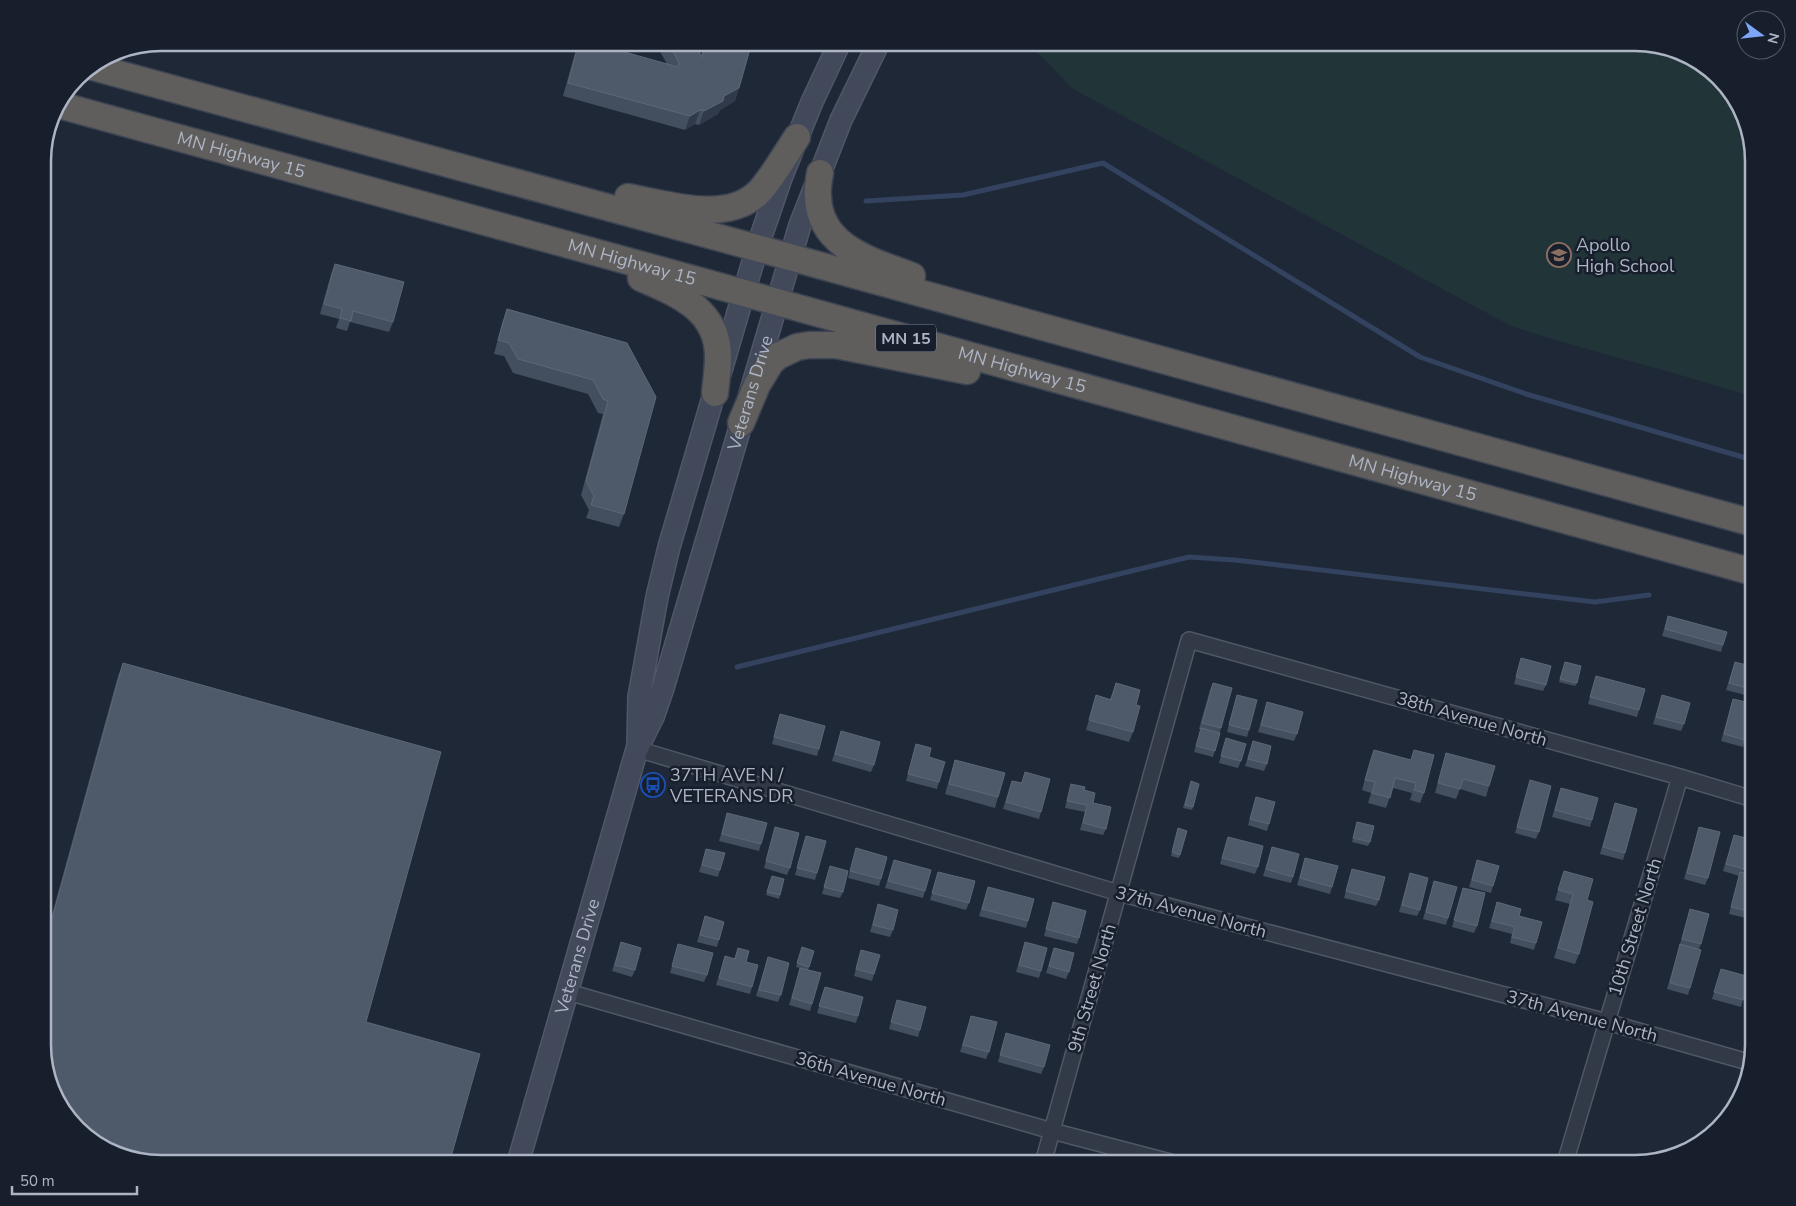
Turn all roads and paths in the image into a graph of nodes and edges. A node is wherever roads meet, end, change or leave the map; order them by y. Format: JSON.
{"nodes":[{"id":1,"x":836,"y":51,"type":"edge"},
{"id":2,"x":875,"y":51,"type":"edge"},
{"id":3,"x":101,"y":69,"type":"edge"},
{"id":4,"x":66,"y":107,"type":"edge"},
{"id":5,"x":797,"y":137,"type":"junction"},
{"id":6,"x":464,"y":168,"type":"junction"},
{"id":7,"x":820,"y":173,"type":"junction"},
{"id":8,"x":546,"y":238,"type":"junction"},
{"id":9,"x":757,"y":248,"type":"junction"},
{"id":10,"x":789,"y":257,"type":"junction"},
{"id":11,"x":745,"y":293,"type":"junction"},
{"id":12,"x":777,"y":302,"type":"junction"},
{"id":13,"x":1092,"y":341,"type":"junction"},
{"id":14,"x":715,"y":393,"type":"junction"},
{"id":15,"x":1125,"y":398,"type":"junction"},
{"id":16,"x":741,"y":423,"type":"junction"},
{"id":17,"x":1745,"y":521,"type":"edge"},
{"id":18,"x":1745,"y":570,"type":"edge"},
{"id":19,"x":1189,"y":640,"type":"joint"},
{"id":20,"x":638,"y":750,"type":"junction"},
{"id":21,"x":1680,"y":777,"type":"junction"},
{"id":22,"x":1745,"y":796,"type":"edge"},
{"id":23,"x":1119,"y":893,"type":"junction"},
{"id":24,"x":568,"y":992,"type":"junction"},
{"id":25,"x":1607,"y":1022,"type":"junction"},
{"id":26,"x":1744,"y":1061,"type":"edge"},
{"id":27,"x":1052,"y":1131,"type":"junction"},
{"id":28,"x":521,"y":1155,"type":"edge"},
{"id":29,"x":1045,"y":1155,"type":"edge"},
{"id":30,"x":1141,"y":1155,"type":"edge"},
{"id":31,"x":1568,"y":1155,"type":"edge"}],
"edges":[{"from":1,"to":5,"type":"main road","name":"Veterans Drive"},
{"from":2,"to":7,"type":"main road","name":"Veterans Drive"},
{"from":3,"to":6,"type":"highway","number":"MN 15"},
{"from":4,"to":8,"type":"highway","name":"MN Highway 15","number":"MN 15"},
{"from":5,"to":6,"type":"highway"},
{"from":5,"to":9,"type":"main road","name":"Veterans Drive"},
{"from":6,"to":9,"type":"highway","number":"MN 15"},
{"from":7,"to":10,"type":"main road","name":"Veterans Drive"},
{"from":7,"to":13,"type":"highway"},
{"from":8,"to":11,"type":"highway","name":"MN Highway 15","number":"MN 15"},
{"from":8,"to":14,"type":"highway"},
{"from":9,"to":10,"type":"highway","number":"MN 15"},
{"from":9,"to":11,"type":"main road","name":"Veterans Drive"},
{"from":10,"to":12,"type":"main road","name":"Veterans Drive"},
{"from":10,"to":13,"type":"highway","number":"MN 15"},
{"from":11,"to":12,"type":"highway","name":"MN Highway 15","number":"MN 15"},
{"from":11,"to":14,"type":"main road","name":"Veterans Drive"},
{"from":12,"to":15,"type":"highway","name":"MN Highway 15","number":"MN 15"},
{"from":12,"to":16,"type":"main road","name":"Veterans Drive"},
{"from":13,"to":17,"type":"highway","number":"MN 15"},
{"from":14,"to":20,"type":"main road","name":"Veterans Drive"},
{"from":15,"to":16,"type":"highway"},
{"from":15,"to":18,"type":"highway","name":"MN Highway 15","number":"MN 15"},
{"from":16,"to":20,"type":"main road","name":"Veterans Drive"},
{"from":19,"to":21,"type":"street","name":"38th Avenue North"},
{"from":19,"to":23,"type":"street","name":"9th Street North"},
{"from":20,"to":23,"type":"street","name":"37th Avenue North"},
{"from":20,"to":24,"type":"main road","name":"Veterans Drive"},
{"from":21,"to":22,"type":"street","name":"38th Avenue North"},
{"from":21,"to":25,"type":"street","name":"10th Street North"},
{"from":23,"to":25,"type":"street","name":"37th Avenue North"},
{"from":23,"to":27,"type":"street","name":"9th Street North"},
{"from":24,"to":27,"type":"street","name":"36th Avenue North"},
{"from":24,"to":28,"type":"main road","name":"Veterans Drive"},
{"from":25,"to":26,"type":"street","name":"37th Avenue North"},
{"from":25,"to":31,"type":"street","name":"10th Street North"},
{"from":27,"to":29,"type":"street","name":"9th Street North"},
{"from":27,"to":30,"type":"street","name":"36th Avenue North"}]}
